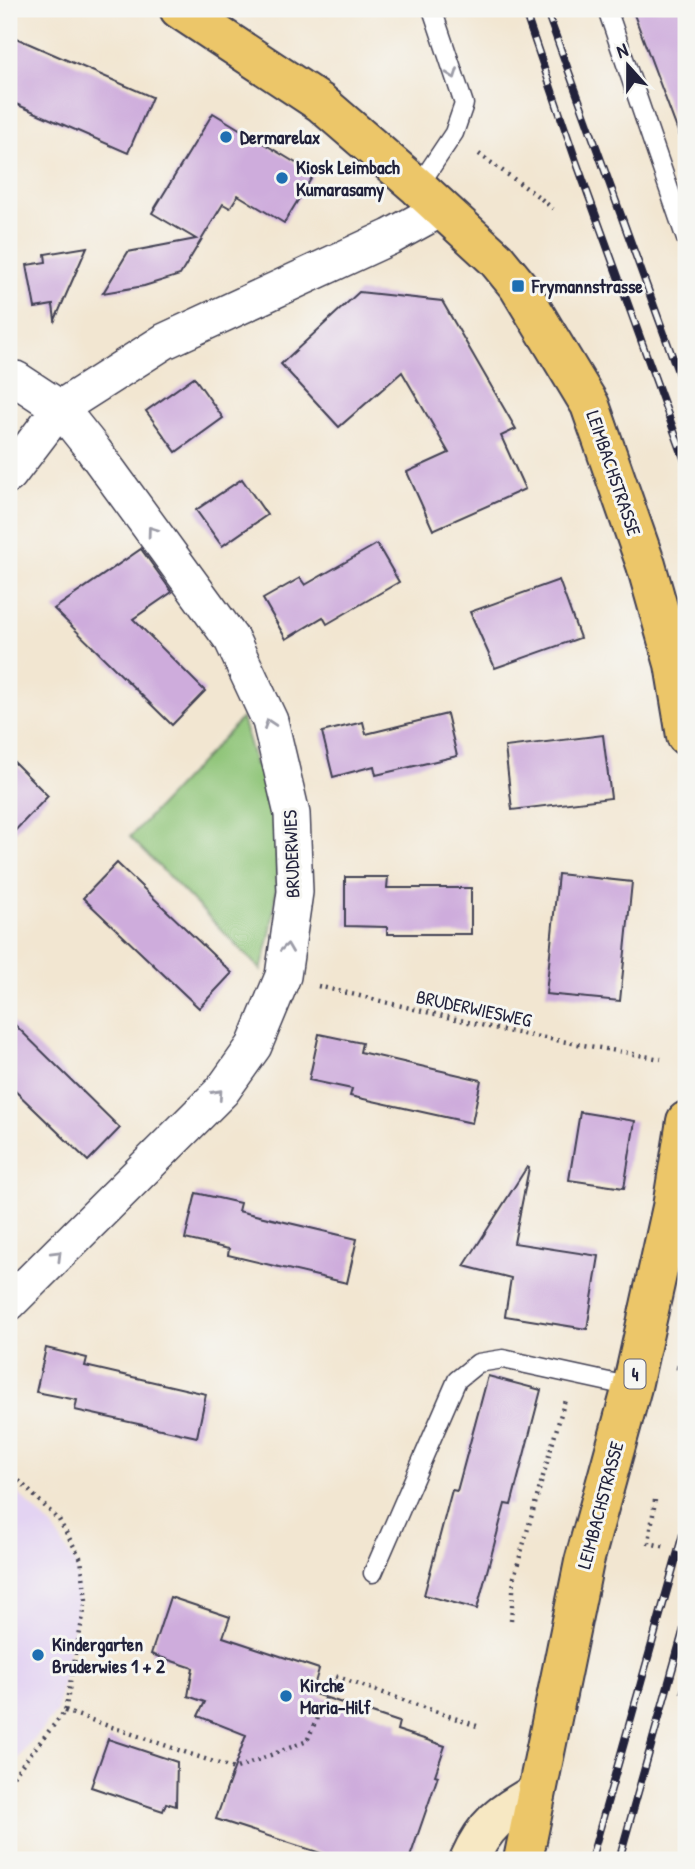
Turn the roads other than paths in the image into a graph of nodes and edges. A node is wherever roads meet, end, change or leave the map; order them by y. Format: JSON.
{"nodes":[{"id":1,"x":179,"y":9,"type":"edge"},
{"id":2,"x":432,"y":9,"type":"edge"},
{"id":3,"x":607,"y":9,"type":"edge"},
{"id":4,"x":429,"y":198,"type":"junction"},
{"id":5,"x":686,"y":239,"type":"edge"},
{"id":6,"x":9,"y":379,"type":"edge"},
{"id":7,"x":60,"y":408,"type":"junction"},
{"id":8,"x":9,"y":475,"type":"edge"},
{"id":9,"x":686,"y":736,"type":"edge"},
{"id":10,"x":686,"y":1121,"type":"edge"},
{"id":11,"x":9,"y":1303,"type":"edge"},
{"id":12,"x":632,"y":1387,"type":"junction"},
{"id":13,"x":373,"y":1573,"type":"dead end"},
{"id":14,"x":536,"y":1793,"type":"junction"},
{"id":15,"x":469,"y":1860,"type":"edge"},
{"id":16,"x":523,"y":1860,"type":"edge"}],
"edges":[{"from":1,"to":4,"type":"main road","name":"LEIMBACHSTRASSE"},
{"from":2,"to":4,"type":"lane","one_way":true},
{"from":3,"to":5,"type":"lane"},
{"from":4,"to":7,"type":"street"},
{"from":4,"to":9,"type":"main road","name":"LEIMBACHSTRASSE"},
{"from":6,"to":7,"type":"street"},
{"from":7,"to":8,"type":"street"},
{"from":11,"to":7,"type":"street","name":"BRUDERWIES","one_way":true},
{"from":10,"to":12,"type":"main road","name":"LEIMBACHSTRASSE","number":"4"},
{"from":12,"to":13,"type":"lane"},
{"from":12,"to":14,"type":"main road","name":"LEIMBACHSTRASSE","number":"4"},
{"from":14,"to":15,"type":"street"},
{"from":14,"to":16,"type":"main road","number":"4"}]}
